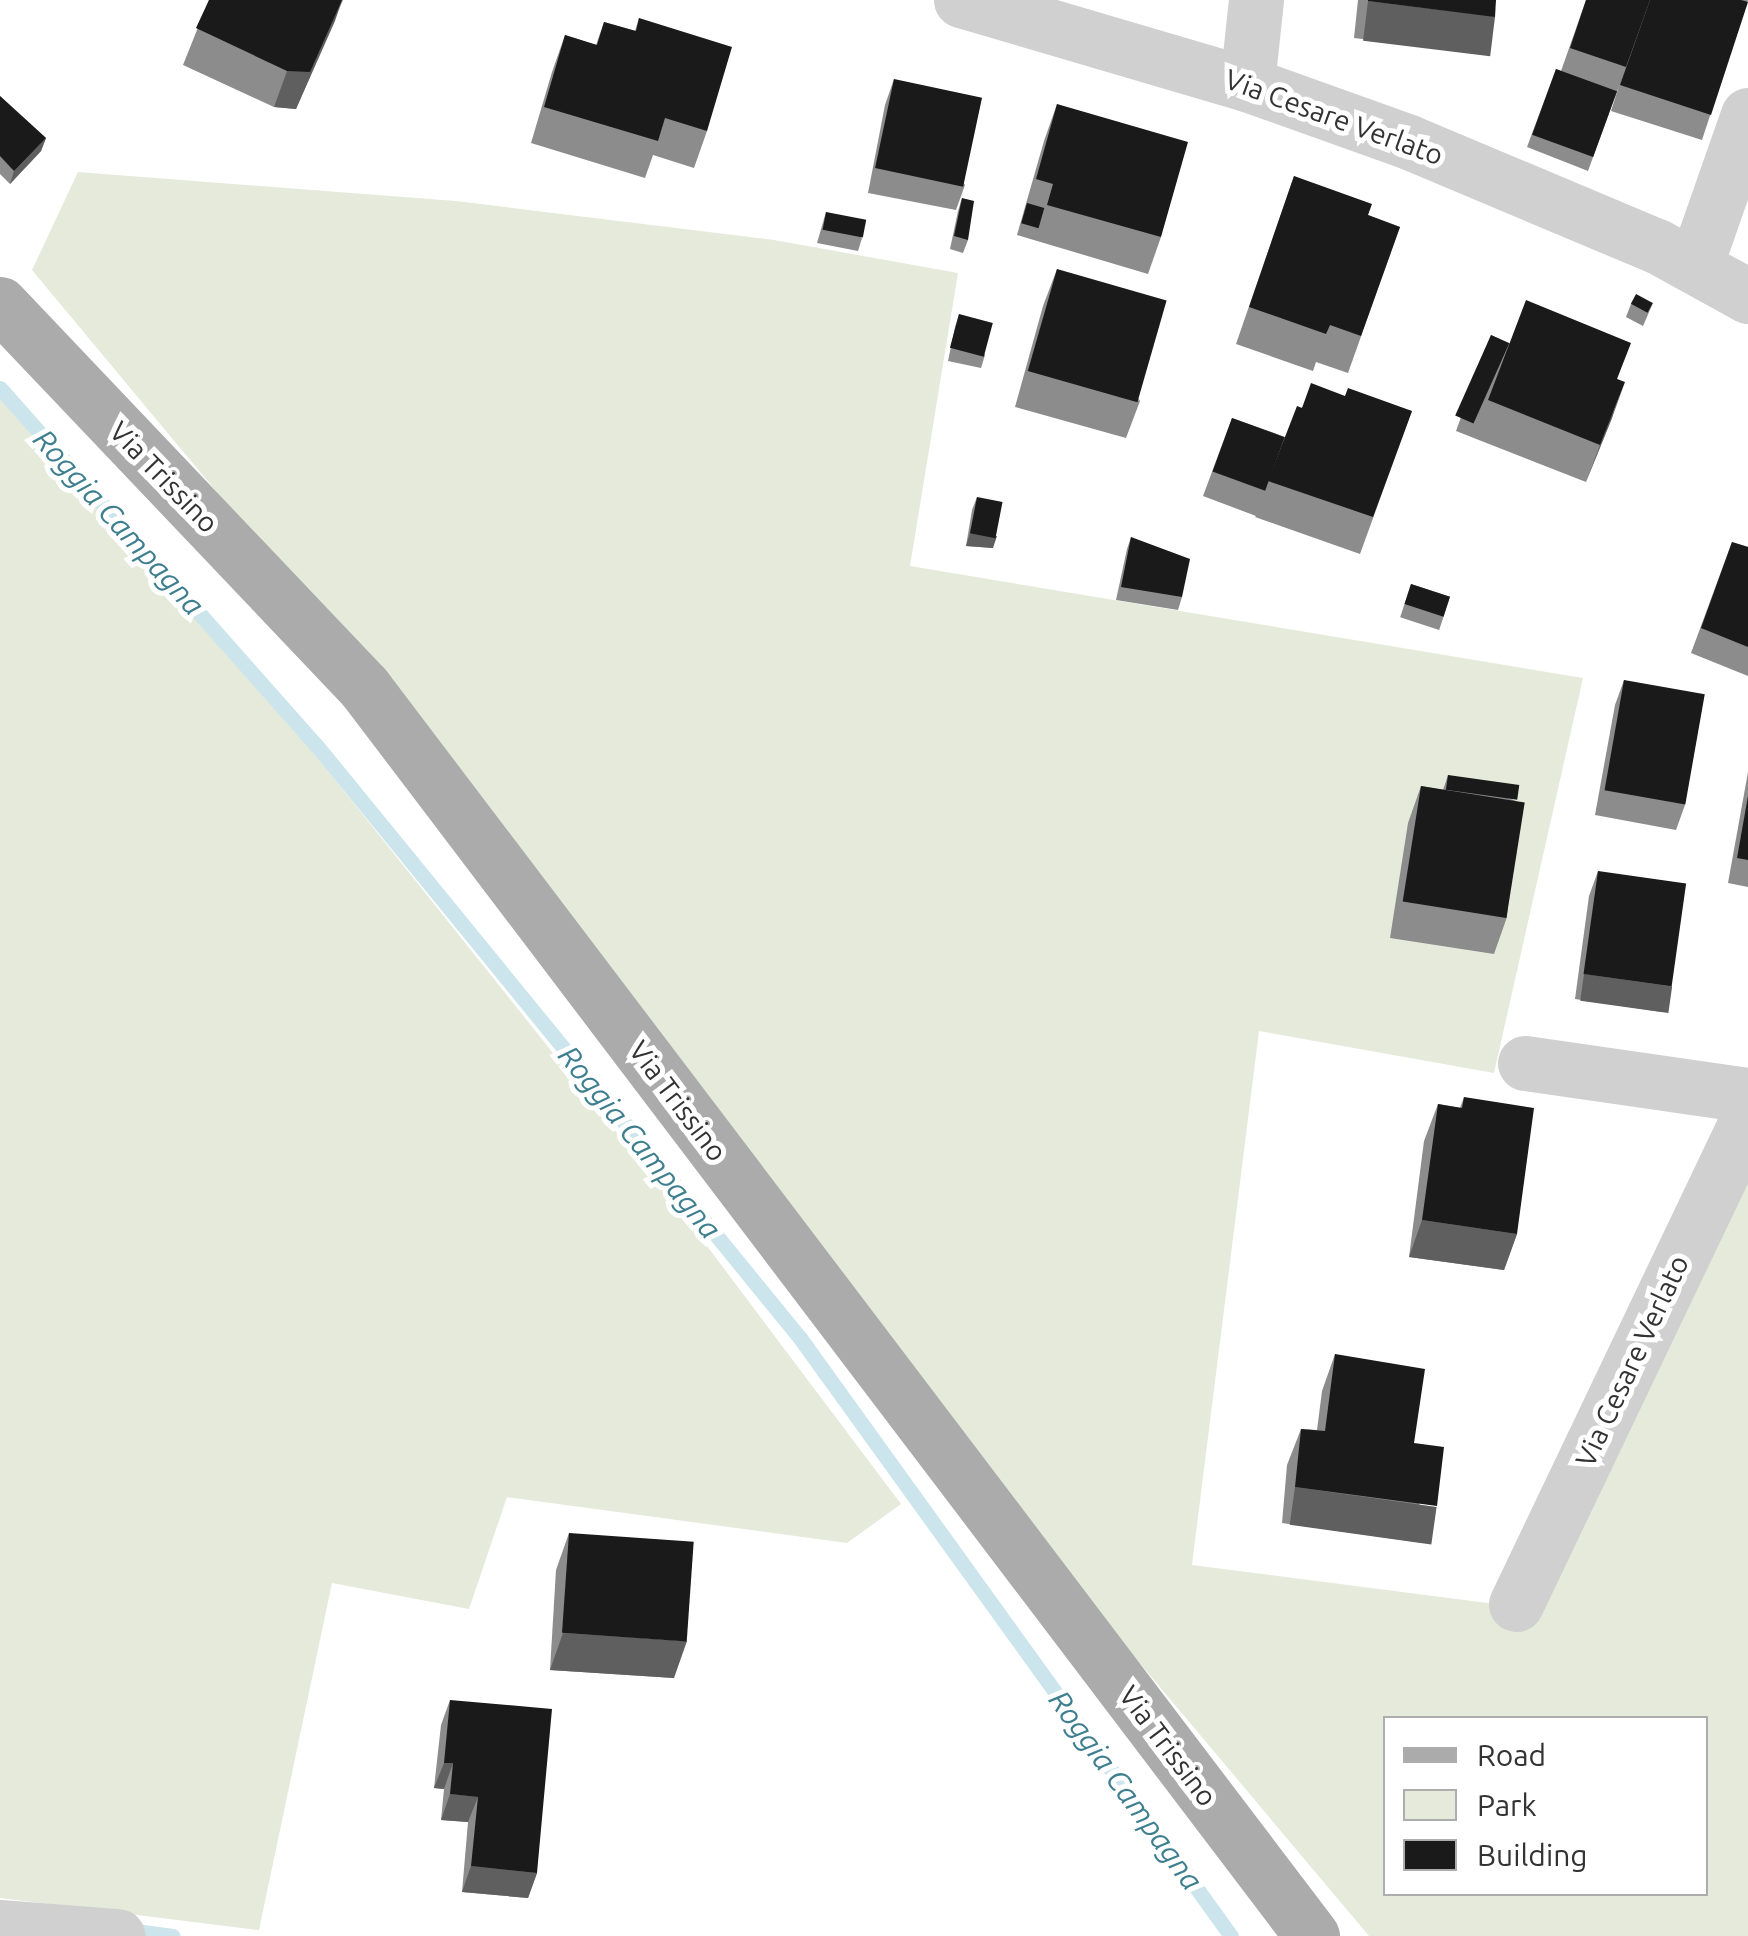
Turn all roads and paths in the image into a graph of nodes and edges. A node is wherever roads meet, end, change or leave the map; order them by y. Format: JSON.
{"nodes":[{"id":1,"x":961,"y":0,"type":"edge"},
{"id":2,"x":1256,"y":0,"type":"edge"},
{"id":3,"x":1247,"y":84,"type":"junction"},
{"id":4,"x":1748,"y":115,"type":"edge"},
{"id":5,"x":1695,"y":266,"type":"junction"},
{"id":6,"x":1748,"y":296,"type":"edge"},
{"id":7,"x":0,"y":304,"type":"edge"},
{"id":8,"x":1524,"y":1063,"type":"dead end"},
{"id":9,"x":1748,"y":1095,"type":"edge"},
{"id":10,"x":1748,"y":1118,"type":"edge"},
{"id":11,"x":1516,"y":1604,"type":"dead end"},
{"id":12,"x":0,"y":1927,"type":"edge"},
{"id":13,"x":118,"y":1936,"type":"edge"},
{"id":14,"x":1312,"y":1936,"type":"edge"}],
"edges":[{"from":1,"to":3,"type":"street","name":"Via Cesare Verlato"},
{"from":2,"to":3,"type":"street"},
{"from":3,"to":5,"type":"street","name":"Via Cesare Verlato"},
{"from":4,"to":5,"type":"street"},
{"from":5,"to":6,"type":"street","name":"Via Cesare Verlato"},
{"from":7,"to":14,"type":"main road","name":"Via Trissino"},
{"from":8,"to":9,"type":"street"},
{"from":10,"to":11,"type":"street","name":"Via Cesare Verlato"},
{"from":12,"to":13,"type":"street"}]}
